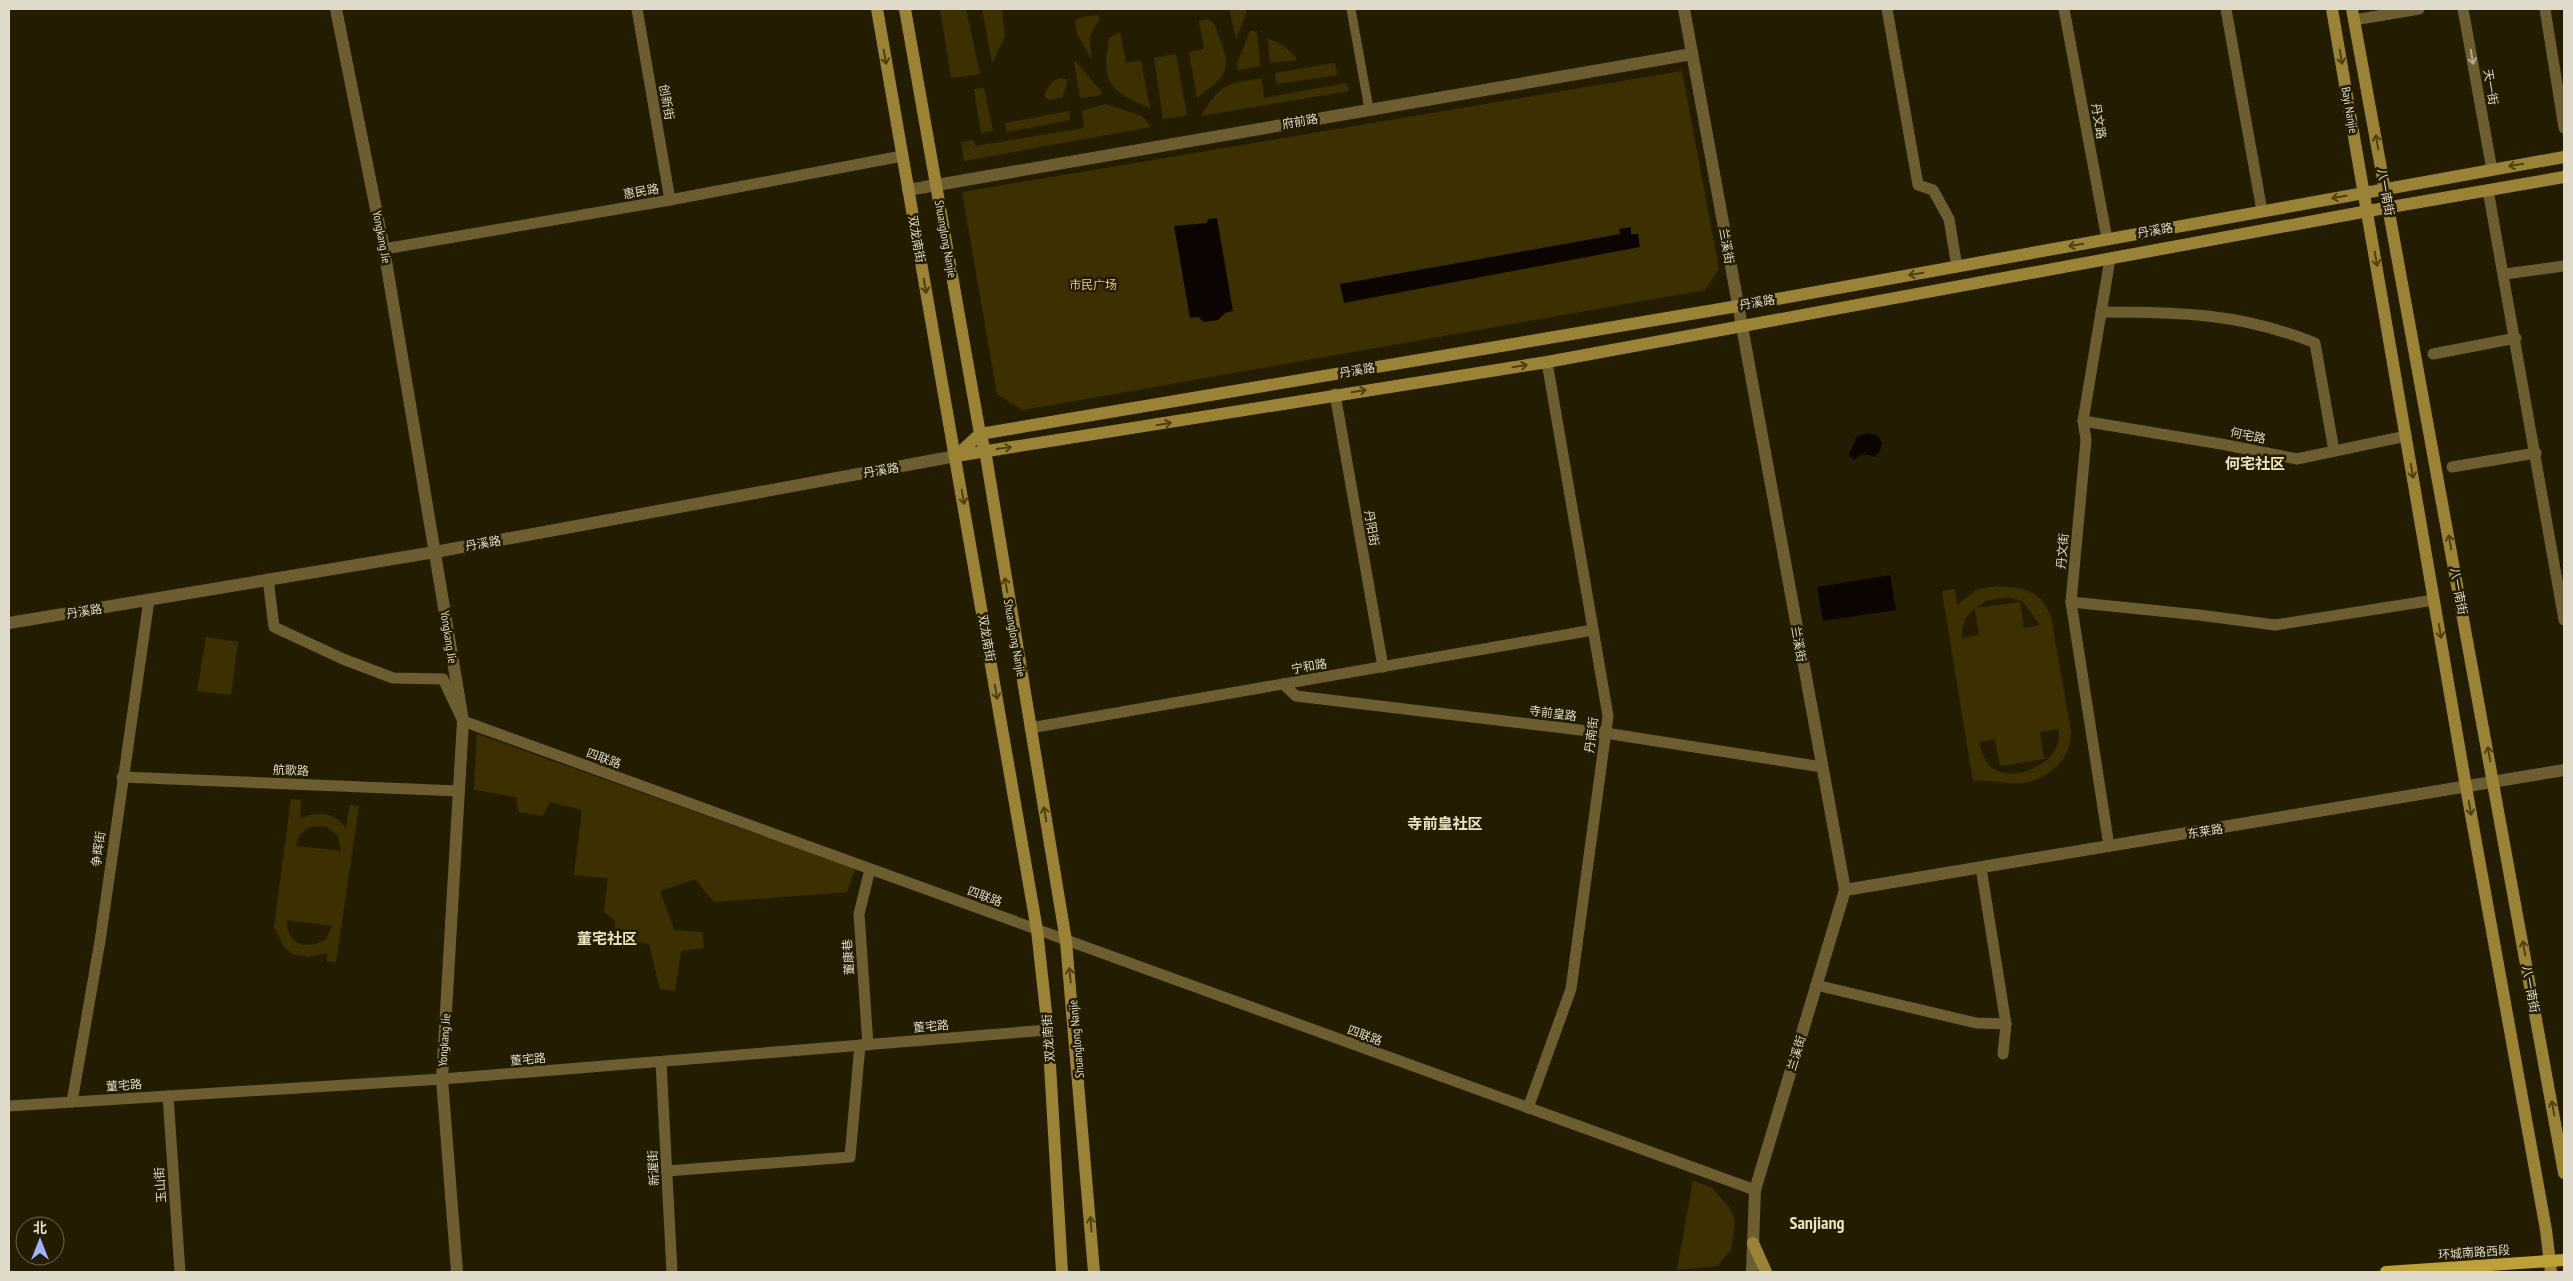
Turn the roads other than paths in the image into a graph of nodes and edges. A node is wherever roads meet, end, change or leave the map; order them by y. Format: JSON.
{"nodes":[{"id":1,"x":336,"y":9,"type":"edge"},
{"id":2,"x":636,"y":9,"type":"edge"},
{"id":3,"x":876,"y":9,"type":"edge"},
{"id":4,"x":905,"y":9,"type":"edge"},
{"id":5,"x":1351,"y":9,"type":"edge"},
{"id":6,"x":1684,"y":9,"type":"edge"},
{"id":7,"x":1887,"y":9,"type":"edge"},
{"id":8,"x":2064,"y":9,"type":"edge"},
{"id":9,"x":2226,"y":9,"type":"edge"},
{"id":10,"x":2332,"y":9,"type":"edge"},
{"id":11,"x":2419,"y":9,"type":"edge"},
{"id":12,"x":2463,"y":9,"type":"edge"},
{"id":13,"x":2545,"y":9,"type":"edge"},
{"id":14,"x":2353,"y":15,"type":"edge"},
{"id":15,"x":1692,"y":54,"type":"junction"},
{"id":16,"x":1369,"y":109,"type":"junction"},
{"id":17,"x":2564,"y":128,"type":"edge"},
{"id":18,"x":902,"y":156,"type":"junction"},
{"id":19,"x":2564,"y":157,"type":"edge"},
{"id":20,"x":2492,"y":170,"type":"junction"},
{"id":21,"x":2564,"y":177,"type":"edge"},
{"id":22,"x":936,"y":184,"type":"junction"},
{"id":23,"x":2385,"y":189,"type":"junction"},
{"id":24,"x":908,"y":190,"type":"junction"},
{"id":25,"x":2488,"y":190,"type":"junction"},
{"id":26,"x":2364,"y":192,"type":"junction"},
{"id":27,"x":670,"y":200,"type":"junction"},
{"id":28,"x":2389,"y":208,"type":"junction"},
{"id":29,"x":2262,"y":211,"type":"junction"},
{"id":30,"x":2368,"y":211,"type":"junction"},
{"id":31,"x":2107,"y":239,"type":"junction"},
{"id":32,"x":384,"y":249,"type":"junction"},
{"id":33,"x":2110,"y":259,"type":"junction"},
{"id":34,"x":2564,"y":266,"type":"edge"},
{"id":35,"x":1957,"y":267,"type":"junction"},
{"id":36,"x":2505,"y":274,"type":"junction"},
{"id":37,"x":1738,"y":306,"type":"junction"},
{"id":38,"x":2101,"y":312,"type":"junction"},
{"id":39,"x":1741,"y":328,"type":"junction"},
{"id":40,"x":2516,"y":338,"type":"junction"},
{"id":41,"x":2432,"y":354,"type":"dead end"},
{"id":42,"x":1547,"y":362,"type":"junction"},
{"id":43,"x":1335,"y":394,"type":"junction"},
{"id":44,"x":2083,"y":421,"type":"junction"},
{"id":45,"x":980,"y":434,"type":"junction"},
{"id":46,"x":2406,"y":436,"type":"junction"},
{"id":47,"x":985,"y":450,"type":"junction"},
{"id":48,"x":2334,"y":451,"type":"junction"},
{"id":49,"x":2536,"y":453,"type":"junction"},
{"id":50,"x":956,"y":456,"type":"junction"},
{"id":51,"x":2452,"y":467,"type":"dead end"},
{"id":52,"x":435,"y":552,"type":"junction"},
{"id":53,"x":268,"y":579,"type":"junction"},
{"id":54,"x":149,"y":600,"type":"junction"},
{"id":55,"x":2434,"y":600,"type":"junction"},
{"id":56,"x":2071,"y":602,"type":"junction"},
{"id":57,"x":2564,"y":620,"type":"edge"},
{"id":58,"x":9,"y":623,"type":"edge"},
{"id":59,"x":1593,"y":630,"type":"junction"},
{"id":60,"x":1383,"y":667,"type":"junction"},
{"id":61,"x":1283,"y":684,"type":"junction"},
{"id":62,"x":463,"y":721,"type":"junction"},
{"id":63,"x":1030,"y":728,"type":"junction"},
{"id":64,"x":1605,"y":733,"type":"junction"},
{"id":65,"x":1822,"y":767,"type":"junction"},
{"id":66,"x":2564,"y":770,"type":"edge"},
{"id":67,"x":122,"y":777,"type":"junction"},
{"id":68,"x":2494,"y":782,"type":"junction"},
{"id":69,"x":2466,"y":787,"type":"junction"},
{"id":70,"x":459,"y":791,"type":"junction"},
{"id":71,"x":2109,"y":846,"type":"junction"},
{"id":72,"x":1981,"y":868,"type":"junction"},
{"id":73,"x":870,"y":869,"type":"junction"},
{"id":74,"x":1845,"y":890,"type":"junction"},
{"id":75,"x":1037,"y":930,"type":"junction"},
{"id":76,"x":1066,"y":942,"type":"junction"},
{"id":77,"x":1816,"y":985,"type":"junction"},
{"id":78,"x":2006,"y":1024,"type":"junction"},
{"id":79,"x":1048,"y":1030,"type":"junction"},
{"id":80,"x":864,"y":1045,"type":"junction"},
{"id":81,"x":2003,"y":1054,"type":"dead end"},
{"id":82,"x":661,"y":1062,"type":"junction"},
{"id":83,"x":442,"y":1079,"type":"junction"},
{"id":84,"x":168,"y":1096,"type":"junction"},
{"id":85,"x":72,"y":1102,"type":"junction"},
{"id":86,"x":9,"y":1106,"type":"edge"},
{"id":87,"x":1528,"y":1108,"type":"junction"},
{"id":88,"x":667,"y":1171,"type":"junction"},
{"id":89,"x":2564,"y":1173,"type":"edge"},
{"id":90,"x":1755,"y":1190,"type":"junction"},
{"id":91,"x":1753,"y":1243,"type":"junction"},
{"id":92,"x":2564,"y":1260,"type":"edge"},
{"id":93,"x":2550,"y":1267,"type":"edge"},
{"id":94,"x":180,"y":1272,"type":"edge"},
{"id":95,"x":457,"y":1272,"type":"edge"},
{"id":96,"x":672,"y":1272,"type":"edge"},
{"id":97,"x":1062,"y":1272,"type":"edge"},
{"id":98,"x":1094,"y":1272,"type":"edge"},
{"id":99,"x":1752,"y":1272,"type":"edge"},
{"id":100,"x":1766,"y":1272,"type":"edge"},
{"id":101,"x":2386,"y":1272,"type":"edge"}],
"edges":[{"from":1,"to":32,"type":"street","name":"Yongkang Jie"},
{"from":2,"to":27,"type":"street","name":"创新街"},
{"from":3,"to":18,"type":"main road","name":"双龙南街","one_way":true},
{"from":4,"to":22,"type":"main road","name":"Shuanglong Nanjie"},
{"from":5,"to":16,"type":"street"},
{"from":6,"to":15,"type":"street","name":"兰溪街"},
{"from":7,"to":35,"type":"street"},
{"from":8,"to":31,"type":"street","name":"丹文路"},
{"from":9,"to":29,"type":"street"},
{"from":10,"to":26,"type":"main road","name":"Bayi Nanjie","one_way":true},
{"from":11,"to":14,"type":"street"},
{"from":12,"to":20,"type":"street","name":"天一街","one_way":true},
{"from":13,"to":17,"type":"street"},
{"from":23,"to":14,"type":"main road","name":"八一南街","one_way":true},
{"from":15,"to":16,"type":"street","name":"府前路"},
{"from":15,"to":37,"type":"street","name":"兰溪街"},
{"from":16,"to":22,"type":"street","name":"府前路"},
{"from":18,"to":24,"type":"main road","name":"双龙南街"},
{"from":18,"to":27,"type":"street","name":"惠民路"},
{"from":19,"to":20,"type":"main road","name":"丹溪路","one_way":true},
{"from":20,"to":23,"type":"main road","name":"丹溪路"},
{"from":21,"to":25,"type":"main road","name":"丹溪路"},
{"from":22,"to":24,"type":"street","name":"府前路"},
{"from":22,"to":45,"type":"main road","name":"Shuanglong Nanjie"},
{"from":23,"to":26,"type":"main road","name":"丹溪路"},
{"from":23,"to":28,"type":"main road","name":"八一南街"},
{"from":24,"to":50,"type":"main road","name":"双龙南街","one_way":true},
{"from":25,"to":28,"type":"main road","name":"丹溪路"},
{"from":25,"to":36,"type":"street"},
{"from":26,"to":29,"type":"main road","name":"丹溪路","one_way":true},
{"from":26,"to":30,"type":"main road","name":"Bayi Nanjie"},
{"from":27,"to":32,"type":"street","name":"惠民路"},
{"from":28,"to":30,"type":"main road","name":"丹溪路"},
{"from":68,"to":28,"type":"main road","name":"八一南街","one_way":true},
{"from":29,"to":31,"type":"main road","name":"丹溪路"},
{"from":30,"to":33,"type":"main road","name":"丹溪路"},
{"from":30,"to":46,"type":"main road","name":"八一南街","one_way":true},
{"from":31,"to":35,"type":"main road","name":"丹溪路","one_way":true},
{"from":32,"to":52,"type":"street","name":"Yongkang Jie"},
{"from":33,"to":38,"type":"street","name":"丹文街"},
{"from":33,"to":39,"type":"main road","name":"丹溪路"},
{"from":34,"to":36,"type":"street"},
{"from":35,"to":37,"type":"main road","name":"丹溪路","one_way":true},
{"from":36,"to":40,"type":"street"},
{"from":37,"to":39,"type":"street","name":"兰溪街"},
{"from":37,"to":45,"type":"main road","name":"丹溪路"},
{"from":38,"to":44,"type":"street","name":"丹文街"},
{"from":38,"to":48,"type":"street"},
{"from":39,"to":42,"type":"main road","name":"丹溪路"},
{"from":39,"to":65,"type":"street","name":"兰溪街"},
{"from":40,"to":41,"type":"street"},
{"from":40,"to":49,"type":"street"},
{"from":43,"to":42,"type":"main road","name":"丹溪路","one_way":true},
{"from":42,"to":59,"type":"street","name":"丹南街"},
{"from":47,"to":43,"type":"main road","name":"丹溪路","one_way":true},
{"from":43,"to":60,"type":"street","name":"丹阳街"},
{"from":44,"to":48,"type":"street","name":"何宅路"},
{"from":44,"to":56,"type":"street","name":"丹文街"},
{"from":45,"to":47,"type":"main road","name":"Shuanglong Nanjie"},
{"from":45,"to":50,"type":"main road"},
{"from":46,"to":48,"type":"street","name":"何宅路"},
{"from":46,"to":55,"type":"main road","name":"八一南街","one_way":true},
{"from":47,"to":50,"type":"main road","name":"丹溪路"},
{"from":63,"to":47,"type":"main road","name":"Shuanglong Nanjie","one_way":true},
{"from":49,"to":51,"type":"street"},
{"from":49,"to":57,"type":"street"},
{"from":50,"to":52,"type":"street","name":"丹溪路"},
{"from":50,"to":75,"type":"main road","name":"双龙南街","one_way":true},
{"from":52,"to":53,"type":"street","name":"丹溪路"},
{"from":52,"to":62,"type":"street","name":"Yongkang Jie"},
{"from":53,"to":54,"type":"street","name":"丹溪路"},
{"from":53,"to":62,"type":"street"},
{"from":54,"to":58,"type":"street","name":"丹溪路"},
{"from":54,"to":67,"type":"street","name":"争辉街"},
{"from":55,"to":56,"type":"street"},
{"from":55,"to":69,"type":"main road","name":"八一南街","one_way":true},
{"from":56,"to":71,"type":"street","name":"丹文街"},
{"from":59,"to":60,"type":"street","name":"宁和路"},
{"from":59,"to":64,"type":"street","name":"丹南街"},
{"from":60,"to":61,"type":"street","name":"宁和路"},
{"from":61,"to":63,"type":"street","name":"宁和路"},
{"from":61,"to":64,"type":"street","name":"寺前皇路"},
{"from":62,"to":70,"type":"street","name":"Yongkang Jie"},
{"from":62,"to":73,"type":"street","name":"四联路"},
{"from":76,"to":63,"type":"main road","name":"Shuanglong Nanjie","one_way":true},
{"from":64,"to":65,"type":"street","name":"寺前皇路"},
{"from":64,"to":87,"type":"street","name":"丹南街"},
{"from":65,"to":74,"type":"street","name":"兰溪街"},
{"from":66,"to":68,"type":"street","name":"东莱路"},
{"from":67,"to":70,"type":"street","name":"航歌路"},
{"from":67,"to":85,"type":"street","name":"争辉街"},
{"from":68,"to":69,"type":"street","name":"东莱路"},
{"from":89,"to":68,"type":"main road","name":"八一南街","one_way":true},
{"from":69,"to":71,"type":"street","name":"东莱路"},
{"from":69,"to":93,"type":"main road","name":"八一南街","one_way":true},
{"from":70,"to":83,"type":"street","name":"Yongkang Jie"},
{"from":71,"to":72,"type":"street","name":"东莱路"},
{"from":72,"to":74,"type":"street","name":"东莱路"},
{"from":72,"to":78,"type":"street"},
{"from":73,"to":75,"type":"street","name":"四联路"},
{"from":73,"to":80,"type":"street","name":"董康巷"},
{"from":74,"to":77,"type":"street","name":"兰溪街"},
{"from":75,"to":76,"type":"street","name":"四联路"},
{"from":75,"to":79,"type":"main road","name":"双龙南街"},
{"from":76,"to":87,"type":"street","name":"四联路"},
{"from":98,"to":76,"type":"main road","name":"Shuanglong Nanjie","one_way":true},
{"from":77,"to":78,"type":"street"},
{"from":77,"to":90,"type":"street","name":"兰溪街"},
{"from":78,"to":81,"type":"street"},
{"from":79,"to":80,"type":"street","name":"董宅路"},
{"from":79,"to":97,"type":"main road","name":"双龙南街"},
{"from":80,"to":82,"type":"street","name":"董宅路"},
{"from":80,"to":88,"type":"street","name":"董康巷"},
{"from":82,"to":83,"type":"street","name":"董宅路"},
{"from":82,"to":88,"type":"street","name":"新渥街"},
{"from":83,"to":84,"type":"street","name":"董宅路"},
{"from":83,"to":95,"type":"street","name":"Yongkang Jie"},
{"from":84,"to":85,"type":"street","name":"董宅路"},
{"from":84,"to":94,"type":"street","name":"玉山街"},
{"from":85,"to":86,"type":"street","name":"董宅路"},
{"from":87,"to":90,"type":"street","name":"四联路"},
{"from":88,"to":96,"type":"street","name":"新渥街"},
{"from":90,"to":91,"type":"street","name":"兰溪街"},
{"from":91,"to":99,"type":"street","name":"兰溪街"},
{"from":91,"to":100,"type":"main road"},
{"from":92,"to":93,"type":"main road","name":"环城南路西段"},
{"from":93,"to":101,"type":"main road","name":"环城南路西段"}]}
